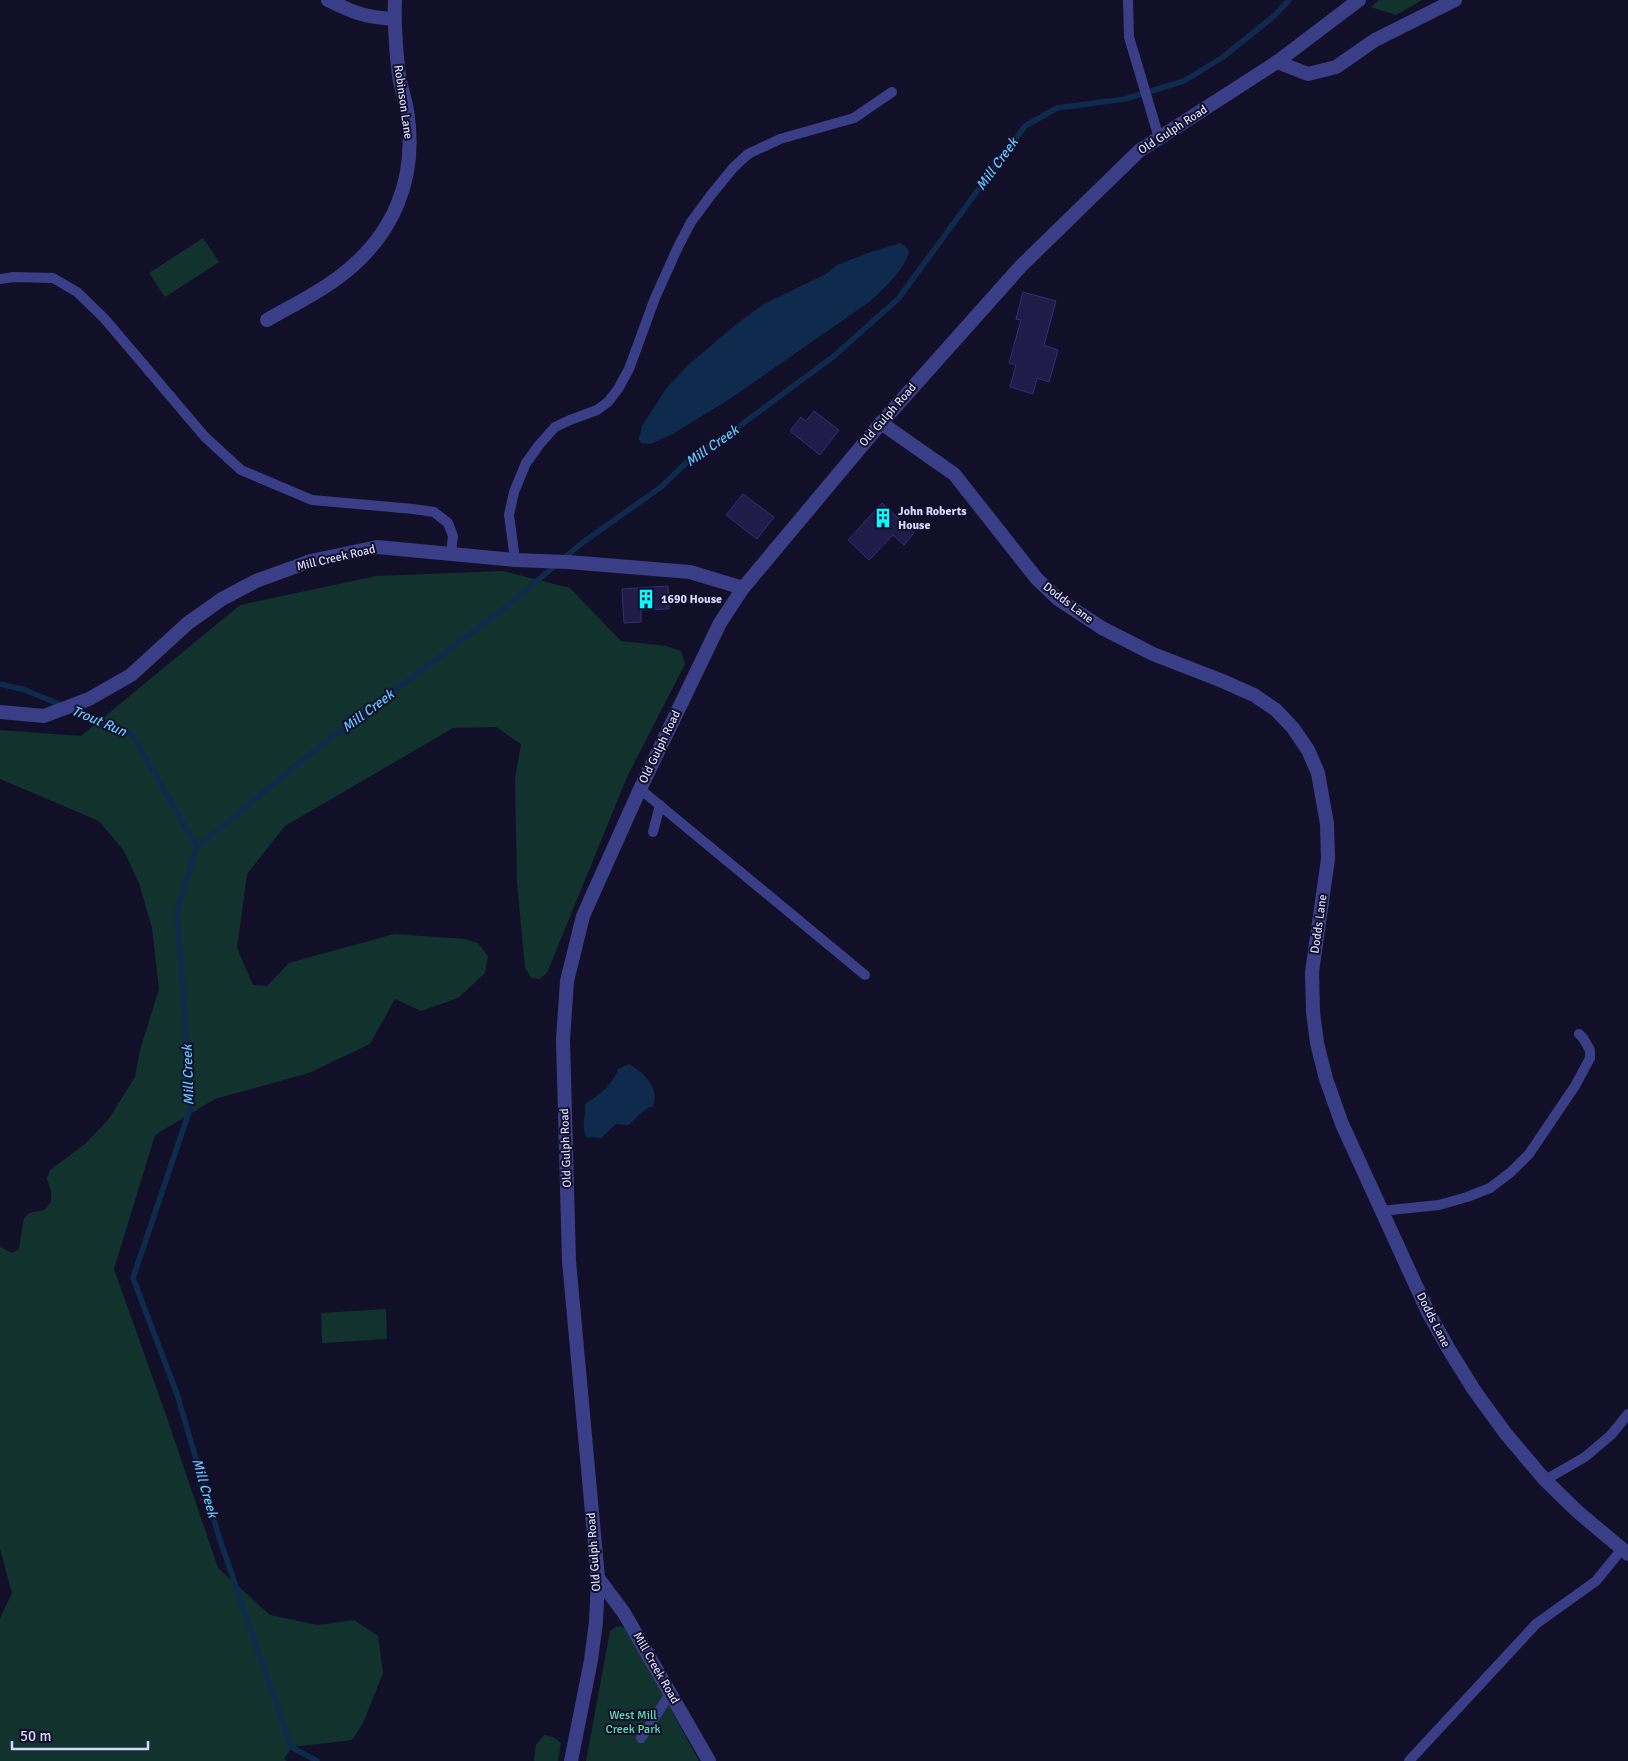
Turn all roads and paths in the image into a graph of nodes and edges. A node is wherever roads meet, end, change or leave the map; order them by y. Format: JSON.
{"nodes":[{"id":1,"x":328,"y":0,"type":"edge"},
{"id":2,"x":395,"y":0,"type":"edge"},
{"id":3,"x":1128,"y":0,"type":"edge"},
{"id":4,"x":1359,"y":0,"type":"edge"},
{"id":5,"x":1455,"y":0,"type":"edge"},
{"id":6,"x":394,"y":19,"type":"junction"},
{"id":7,"x":1277,"y":62,"type":"junction"},
{"id":8,"x":892,"y":92,"type":"dead end"},
{"id":9,"x":1159,"y":138,"type":"junction"},
{"id":10,"x":0,"y":279,"type":"edge"},
{"id":11,"x":267,"y":320,"type":"dead end"},
{"id":12,"x":881,"y":422,"type":"junction"},
{"id":13,"x":451,"y":553,"type":"junction"},
{"id":14,"x":514,"y":560,"type":"junction"},
{"id":15,"x":743,"y":588,"type":"junction"},
{"id":16,"x":0,"y":712,"type":"edge"},
{"id":17,"x":640,"y":789,"type":"junction"},
{"id":18,"x":660,"y":805,"type":"junction"},
{"id":19,"x":653,"y":832,"type":"dead end"},
{"id":20,"x":865,"y":975,"type":"dead end"},
{"id":21,"x":1579,"y":1034,"type":"dead end"},
{"id":22,"x":1381,"y":1211,"type":"junction"},
{"id":23,"x":1628,"y":1414,"type":"edge"},
{"id":24,"x":1545,"y":1480,"type":"junction"},
{"id":25,"x":1625,"y":1551,"type":"edge"},
{"id":26,"x":598,"y":1578,"type":"junction"},
{"id":27,"x":670,"y":1694,"type":"junction"},
{"id":28,"x":641,"y":1738,"type":"dead end"},
{"id":29,"x":571,"y":1761,"type":"edge"},
{"id":30,"x":709,"y":1761,"type":"edge"},
{"id":31,"x":1409,"y":1761,"type":"edge"}],
"edges":[{"from":1,"to":6,"type":"street"},
{"from":2,"to":6,"type":"street","name":"Robinson Lane"},
{"from":3,"to":9,"type":"lane"},
{"from":4,"to":7,"type":"street","name":"Old Gulph Road"},
{"from":5,"to":7,"type":"street"},
{"from":6,"to":11,"type":"street","name":"Robinson Lane"},
{"from":7,"to":9,"type":"street","name":"Old Gulph Road"},
{"from":8,"to":14,"type":"lane"},
{"from":9,"to":12,"type":"street","name":"Old Gulph Road"},
{"from":10,"to":13,"type":"lane"},
{"from":12,"to":15,"type":"street","name":"Old Gulph Road"},
{"from":12,"to":22,"type":"street","name":"Dodds Lane"},
{"from":13,"to":14,"type":"street","name":"Mill Creek Road"},
{"from":13,"to":16,"type":"street","name":"Mill Creek Road"},
{"from":14,"to":15,"type":"street","name":"Mill Creek Road"},
{"from":15,"to":17,"type":"street","name":"Old Gulph Road"},
{"from":17,"to":18,"type":"lane"},
{"from":17,"to":26,"type":"street","name":"Old Gulph Road"},
{"from":18,"to":19,"type":"lane"},
{"from":18,"to":20,"type":"lane"},
{"from":21,"to":22,"type":"lane"},
{"from":22,"to":24,"type":"street","name":"Dodds Lane"},
{"from":23,"to":24,"type":"lane"},
{"from":24,"to":25,"type":"street","name":"Dodds Lane"},
{"from":25,"to":31,"type":"lane"},
{"from":26,"to":27,"type":"street","name":"Mill Creek Road"},
{"from":26,"to":29,"type":"street","name":"Old Gulph Road"},
{"from":27,"to":28,"type":"lane"},
{"from":27,"to":30,"type":"street","name":"Mill Creek Road"}]}
